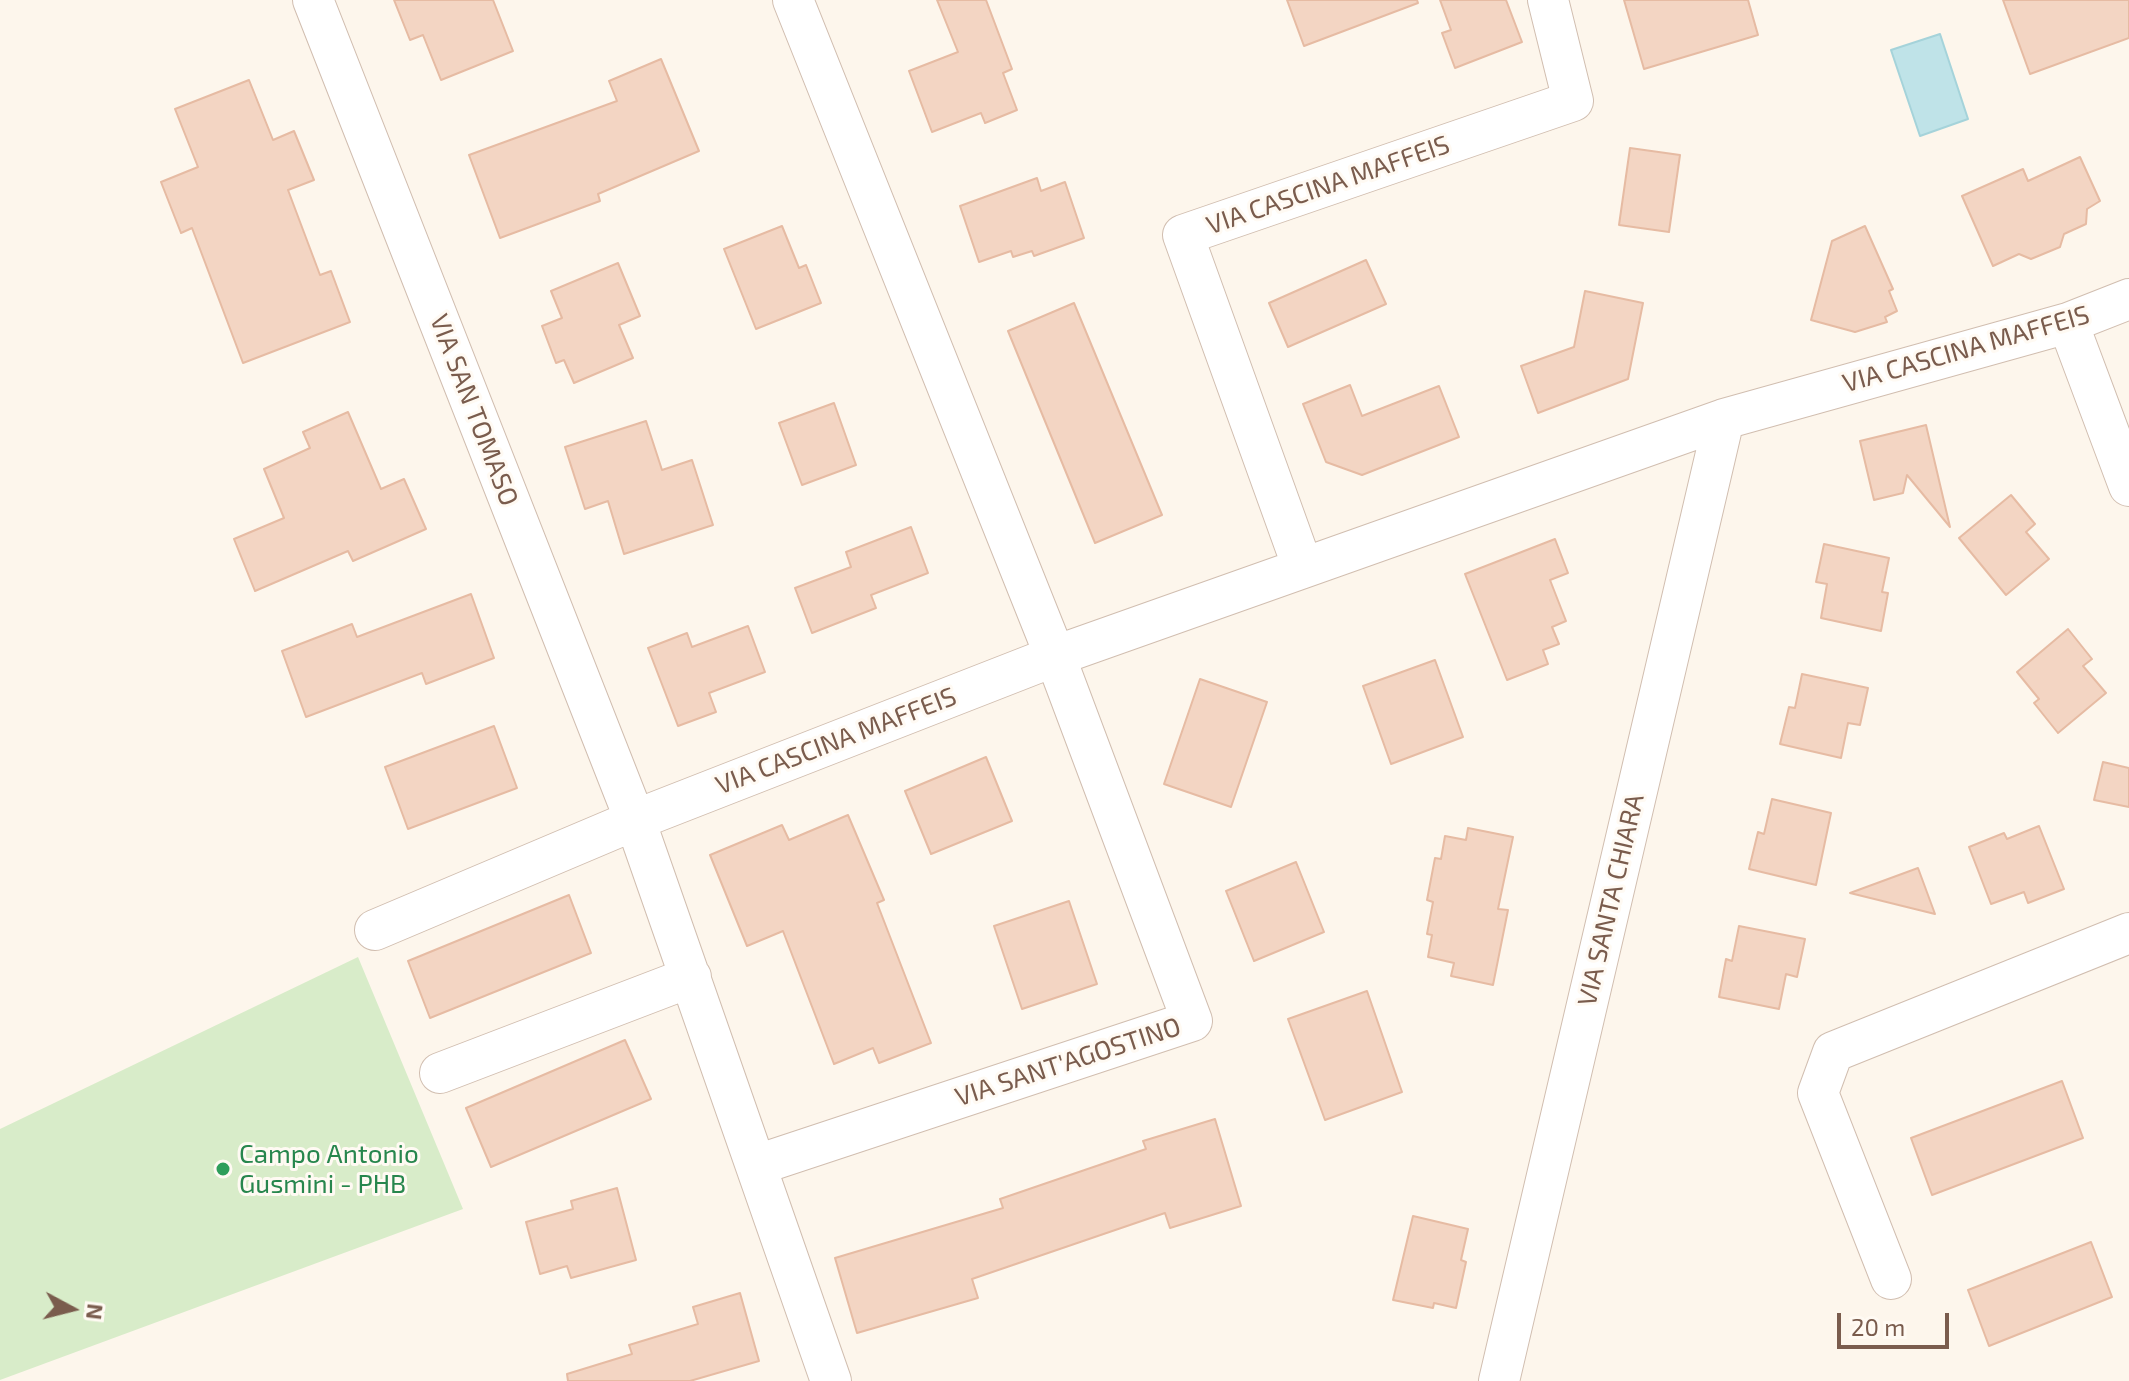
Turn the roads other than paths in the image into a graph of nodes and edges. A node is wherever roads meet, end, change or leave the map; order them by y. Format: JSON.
{"nodes":[{"id":1,"x":313,"y":0,"type":"edge"},
{"id":2,"x":793,"y":0,"type":"edge"},
{"id":3,"x":1548,"y":0,"type":"edge"},
{"id":4,"x":2129,"y":299,"type":"edge"},
{"id":5,"x":2068,"y":323,"type":"junction"},
{"id":6,"x":1724,"y":419,"type":"junction"},
{"id":7,"x":2129,"y":486,"type":"edge"},
{"id":8,"x":1303,"y":568,"type":"junction"},
{"id":9,"x":1055,"y":656,"type":"junction"},
{"id":10,"x":635,"y":820,"type":"junction"},
{"id":11,"x":375,"y":930,"type":"dead end"},
{"id":12,"x":2129,"y":933,"type":"edge"},
{"id":13,"x":691,"y":977,"type":"junction"},
{"id":14,"x":440,"y":1073,"type":"dead end"},
{"id":15,"x":757,"y":1165,"type":"junction"},
{"id":16,"x":1891,"y":1279,"type":"dead end"},
{"id":17,"x":831,"y":1381,"type":"edge"},
{"id":18,"x":1499,"y":1381,"type":"edge"}],
"edges":[{"from":1,"to":10,"type":"street","name":"VIA SAN TOMASO"},
{"from":2,"to":9,"type":"street"},
{"from":3,"to":8,"type":"street","name":"VIA CASCINA MAFFEIS"},
{"from":4,"to":5,"type":"street","name":"VIA CASCINA MAFFEIS"},
{"from":5,"to":6,"type":"street","name":"VIA CASCINA MAFFEIS"},
{"from":5,"to":7,"type":"street"},
{"from":6,"to":8,"type":"street","name":"VIA CASCINA MAFFEIS"},
{"from":6,"to":18,"type":"street","name":"VIA SANTA CHIARA"},
{"from":8,"to":9,"type":"street","name":"VIA CASCINA MAFFEIS"},
{"from":9,"to":10,"type":"street","name":"VIA CASCINA MAFFEIS"},
{"from":9,"to":15,"type":"street","name":"VIA SANT'AGOSTINO"},
{"from":10,"to":11,"type":"street","name":"VIA CASCINA MAFFEIS"},
{"from":10,"to":13,"type":"street"},
{"from":12,"to":16,"type":"street"},
{"from":13,"to":14,"type":"street"},
{"from":13,"to":15,"type":"street"},
{"from":15,"to":17,"type":"street"}]}
